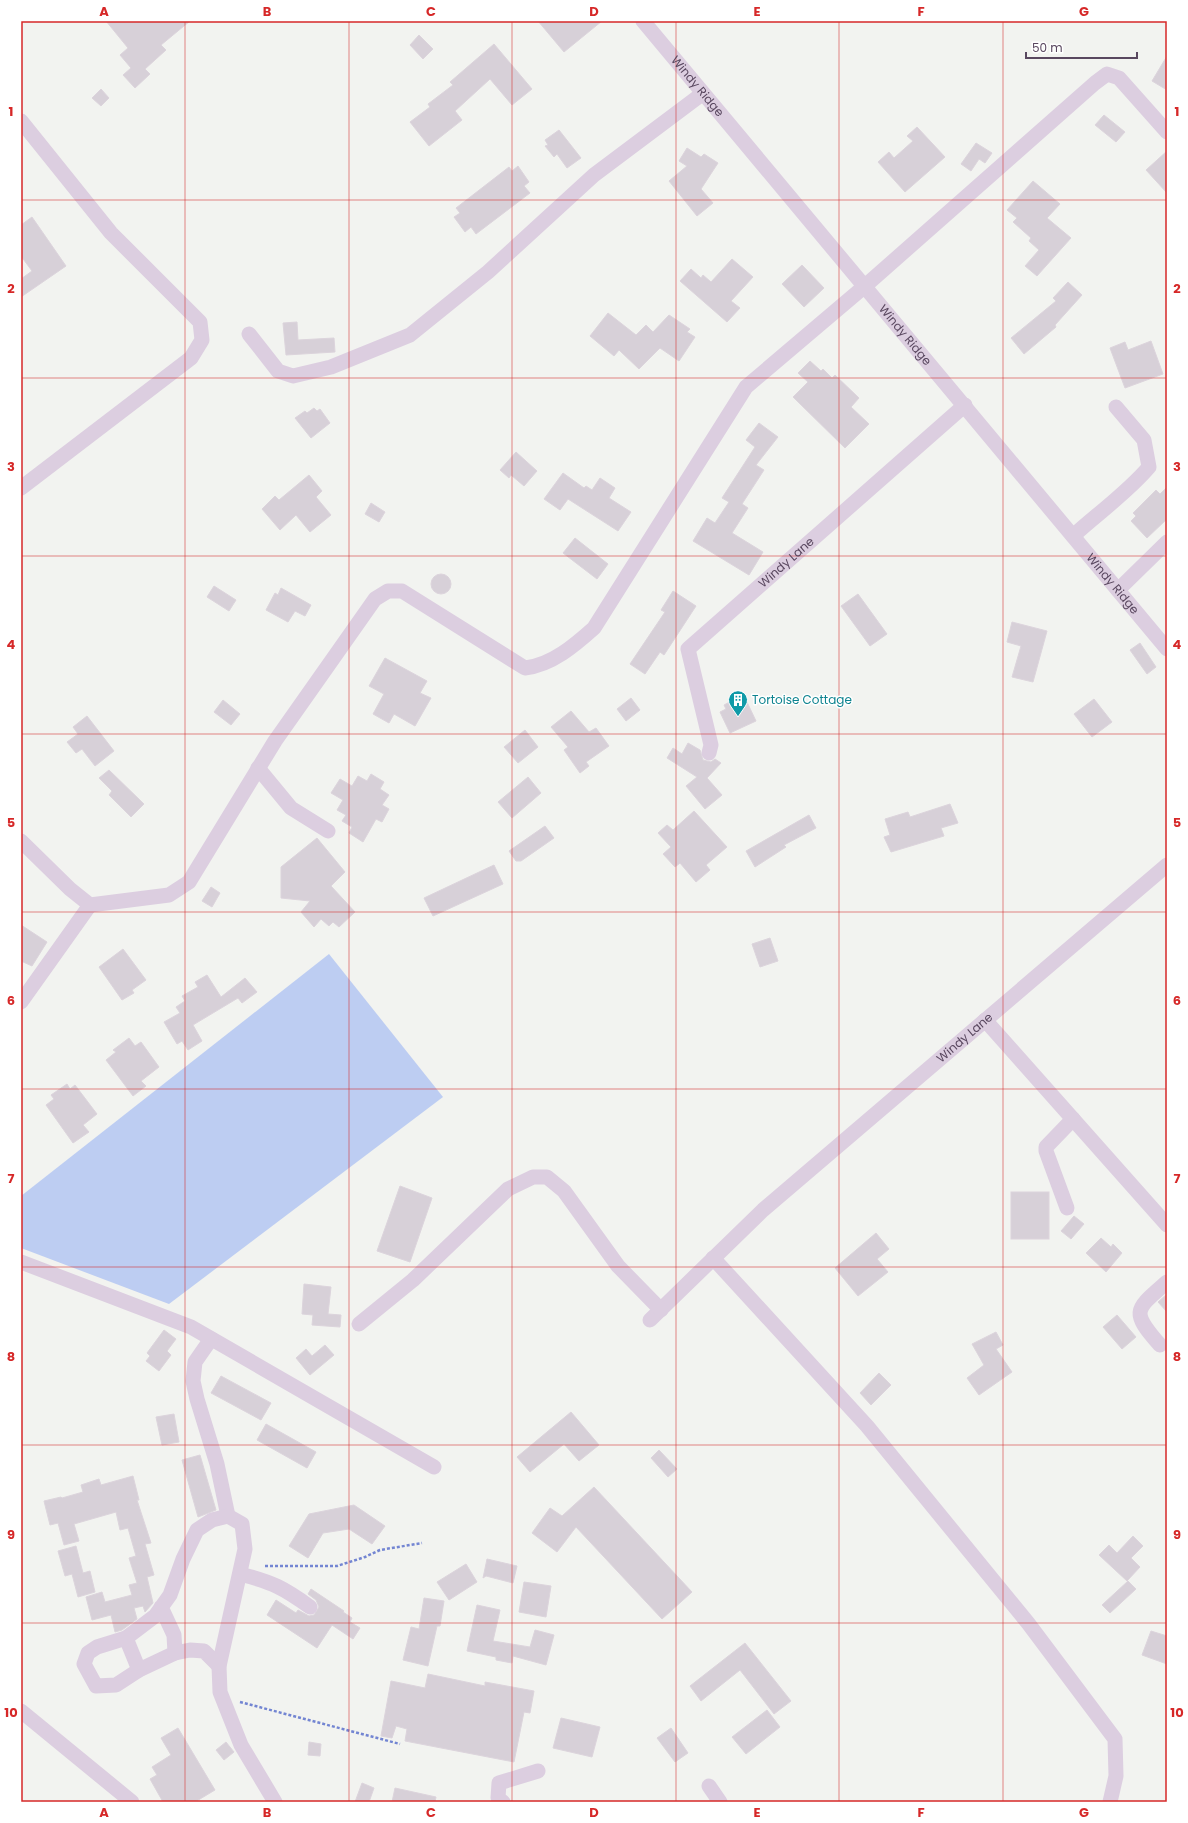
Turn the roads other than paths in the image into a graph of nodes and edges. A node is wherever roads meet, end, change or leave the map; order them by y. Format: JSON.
{"nodes":[{"id":1,"x":643,"y":21,"type":"edge"},
{"id":2,"x":702,"y":94,"type":"junction"},
{"id":3,"x":21,"y":121,"type":"edge"},
{"id":4,"x":1167,"y":132,"type":"edge"},
{"id":5,"x":865,"y":286,"type":"junction"},
{"id":6,"x":249,"y":334,"type":"dead end"},
{"id":7,"x":964,"y":405,"type":"junction"},
{"id":8,"x":1116,"y":407,"type":"dead end"},
{"id":9,"x":21,"y":488,"type":"edge"},
{"id":10,"x":1074,"y":536,"type":"junction"},
{"id":11,"x":1167,"y":542,"type":"edge"},
{"id":12,"x":1118,"y":590,"type":"junction"},
{"id":13,"x":1167,"y":649,"type":"edge"},
{"id":14,"x":709,"y":753,"type":"dead end"},
{"id":15,"x":258,"y":768,"type":"junction"},
{"id":16,"x":328,"y":831,"type":"dead end"},
{"id":17,"x":21,"y":841,"type":"edge"},
{"id":18,"x":1167,"y":865,"type":"edge"},
{"id":19,"x":90,"y":905,"type":"junction"},
{"id":20,"x":21,"y":1002,"type":"edge"},
{"id":21,"x":985,"y":1020,"type":"junction"},
{"id":22,"x":1073,"y":1119,"type":"junction"},
{"id":23,"x":1067,"y":1208,"type":"dead end"},
{"id":24,"x":1167,"y":1225,"type":"edge"},
{"id":25,"x":714,"y":1258,"type":"junction"},
{"id":26,"x":21,"y":1262,"type":"edge"},
{"id":27,"x":1167,"y":1282,"type":"edge"},
{"id":28,"x":661,"y":1310,"type":"junction"},
{"id":29,"x":650,"y":1320,"type":"dead end"},
{"id":30,"x":359,"y":1324,"type":"dead end"},
{"id":31,"x":211,"y":1339,"type":"junction"},
{"id":32,"x":1160,"y":1345,"type":"dead end"},
{"id":33,"x":434,"y":1467,"type":"dead end"},
{"id":34,"x":228,"y":1516,"type":"junction"},
{"id":35,"x":240,"y":1574,"type":"junction"},
{"id":36,"x":161,"y":1607,"type":"junction"},
{"id":37,"x":310,"y":1607,"type":"dead end"},
{"id":38,"x":126,"y":1638,"type":"junction"},
{"id":39,"x":175,"y":1653,"type":"junction"},
{"id":40,"x":219,"y":1666,"type":"junction"},
{"id":41,"x":139,"y":1670,"type":"junction"},
{"id":42,"x":21,"y":1711,"type":"edge"},
{"id":43,"x":538,"y":1771,"type":"dead end"},
{"id":44,"x":709,"y":1786,"type":"dead end"},
{"id":45,"x":132,"y":1802,"type":"edge"},
{"id":46,"x":275,"y":1802,"type":"edge"},
{"id":47,"x":503,"y":1802,"type":"edge"},
{"id":48,"x":720,"y":1802,"type":"edge"},
{"id":49,"x":1110,"y":1802,"type":"edge"}],
"edges":[{"from":1,"to":2,"type":"street","name":"Windy Ridge"},
{"from":2,"to":5,"type":"street","name":"Windy Ridge"},
{"from":2,"to":6,"type":"street"},
{"from":3,"to":9,"type":"street"},
{"from":4,"to":5,"type":"street"},
{"from":5,"to":7,"type":"street","name":"Windy Ridge"},
{"from":5,"to":15,"type":"street"},
{"from":7,"to":10,"type":"street","name":"Windy Ridge"},
{"from":7,"to":14,"type":"street","name":"Windy Lane"},
{"from":8,"to":10,"type":"street"},
{"from":10,"to":12,"type":"street","name":"Windy Ridge"},
{"from":11,"to":12,"type":"street"},
{"from":12,"to":13,"type":"street","name":"Windy Ridge"},
{"from":15,"to":16,"type":"street"},
{"from":15,"to":19,"type":"street"},
{"from":17,"to":19,"type":"street"},
{"from":18,"to":21,"type":"street","name":"Windy Lane"},
{"from":19,"to":20,"type":"street"},
{"from":21,"to":22,"type":"street"},
{"from":21,"to":25,"type":"street","name":"Windy Lane"},
{"from":22,"to":23,"type":"street"},
{"from":22,"to":24,"type":"street"},
{"from":25,"to":28,"type":"street","name":"Windy Lane"},
{"from":25,"to":49,"type":"street"},
{"from":26,"to":31,"type":"street"},
{"from":27,"to":32,"type":"street"},
{"from":28,"to":29,"type":"street","name":"Windy Lane"},
{"from":28,"to":30,"type":"street"},
{"from":31,"to":33,"type":"street"},
{"from":31,"to":34,"type":"street"},
{"from":34,"to":35,"type":"street"},
{"from":34,"to":36,"type":"street"},
{"from":35,"to":37,"type":"street"},
{"from":35,"to":40,"type":"street"},
{"from":36,"to":38,"type":"street"},
{"from":36,"to":39,"type":"street"},
{"from":38,"to":41,"type":"street"},
{"from":38,"to":41,"type":"street"},
{"from":39,"to":40,"type":"street"},
{"from":39,"to":41,"type":"street"},
{"from":40,"to":46,"type":"street"},
{"from":42,"to":45,"type":"street"},
{"from":43,"to":47,"type":"street"},
{"from":44,"to":48,"type":"street"}]}
